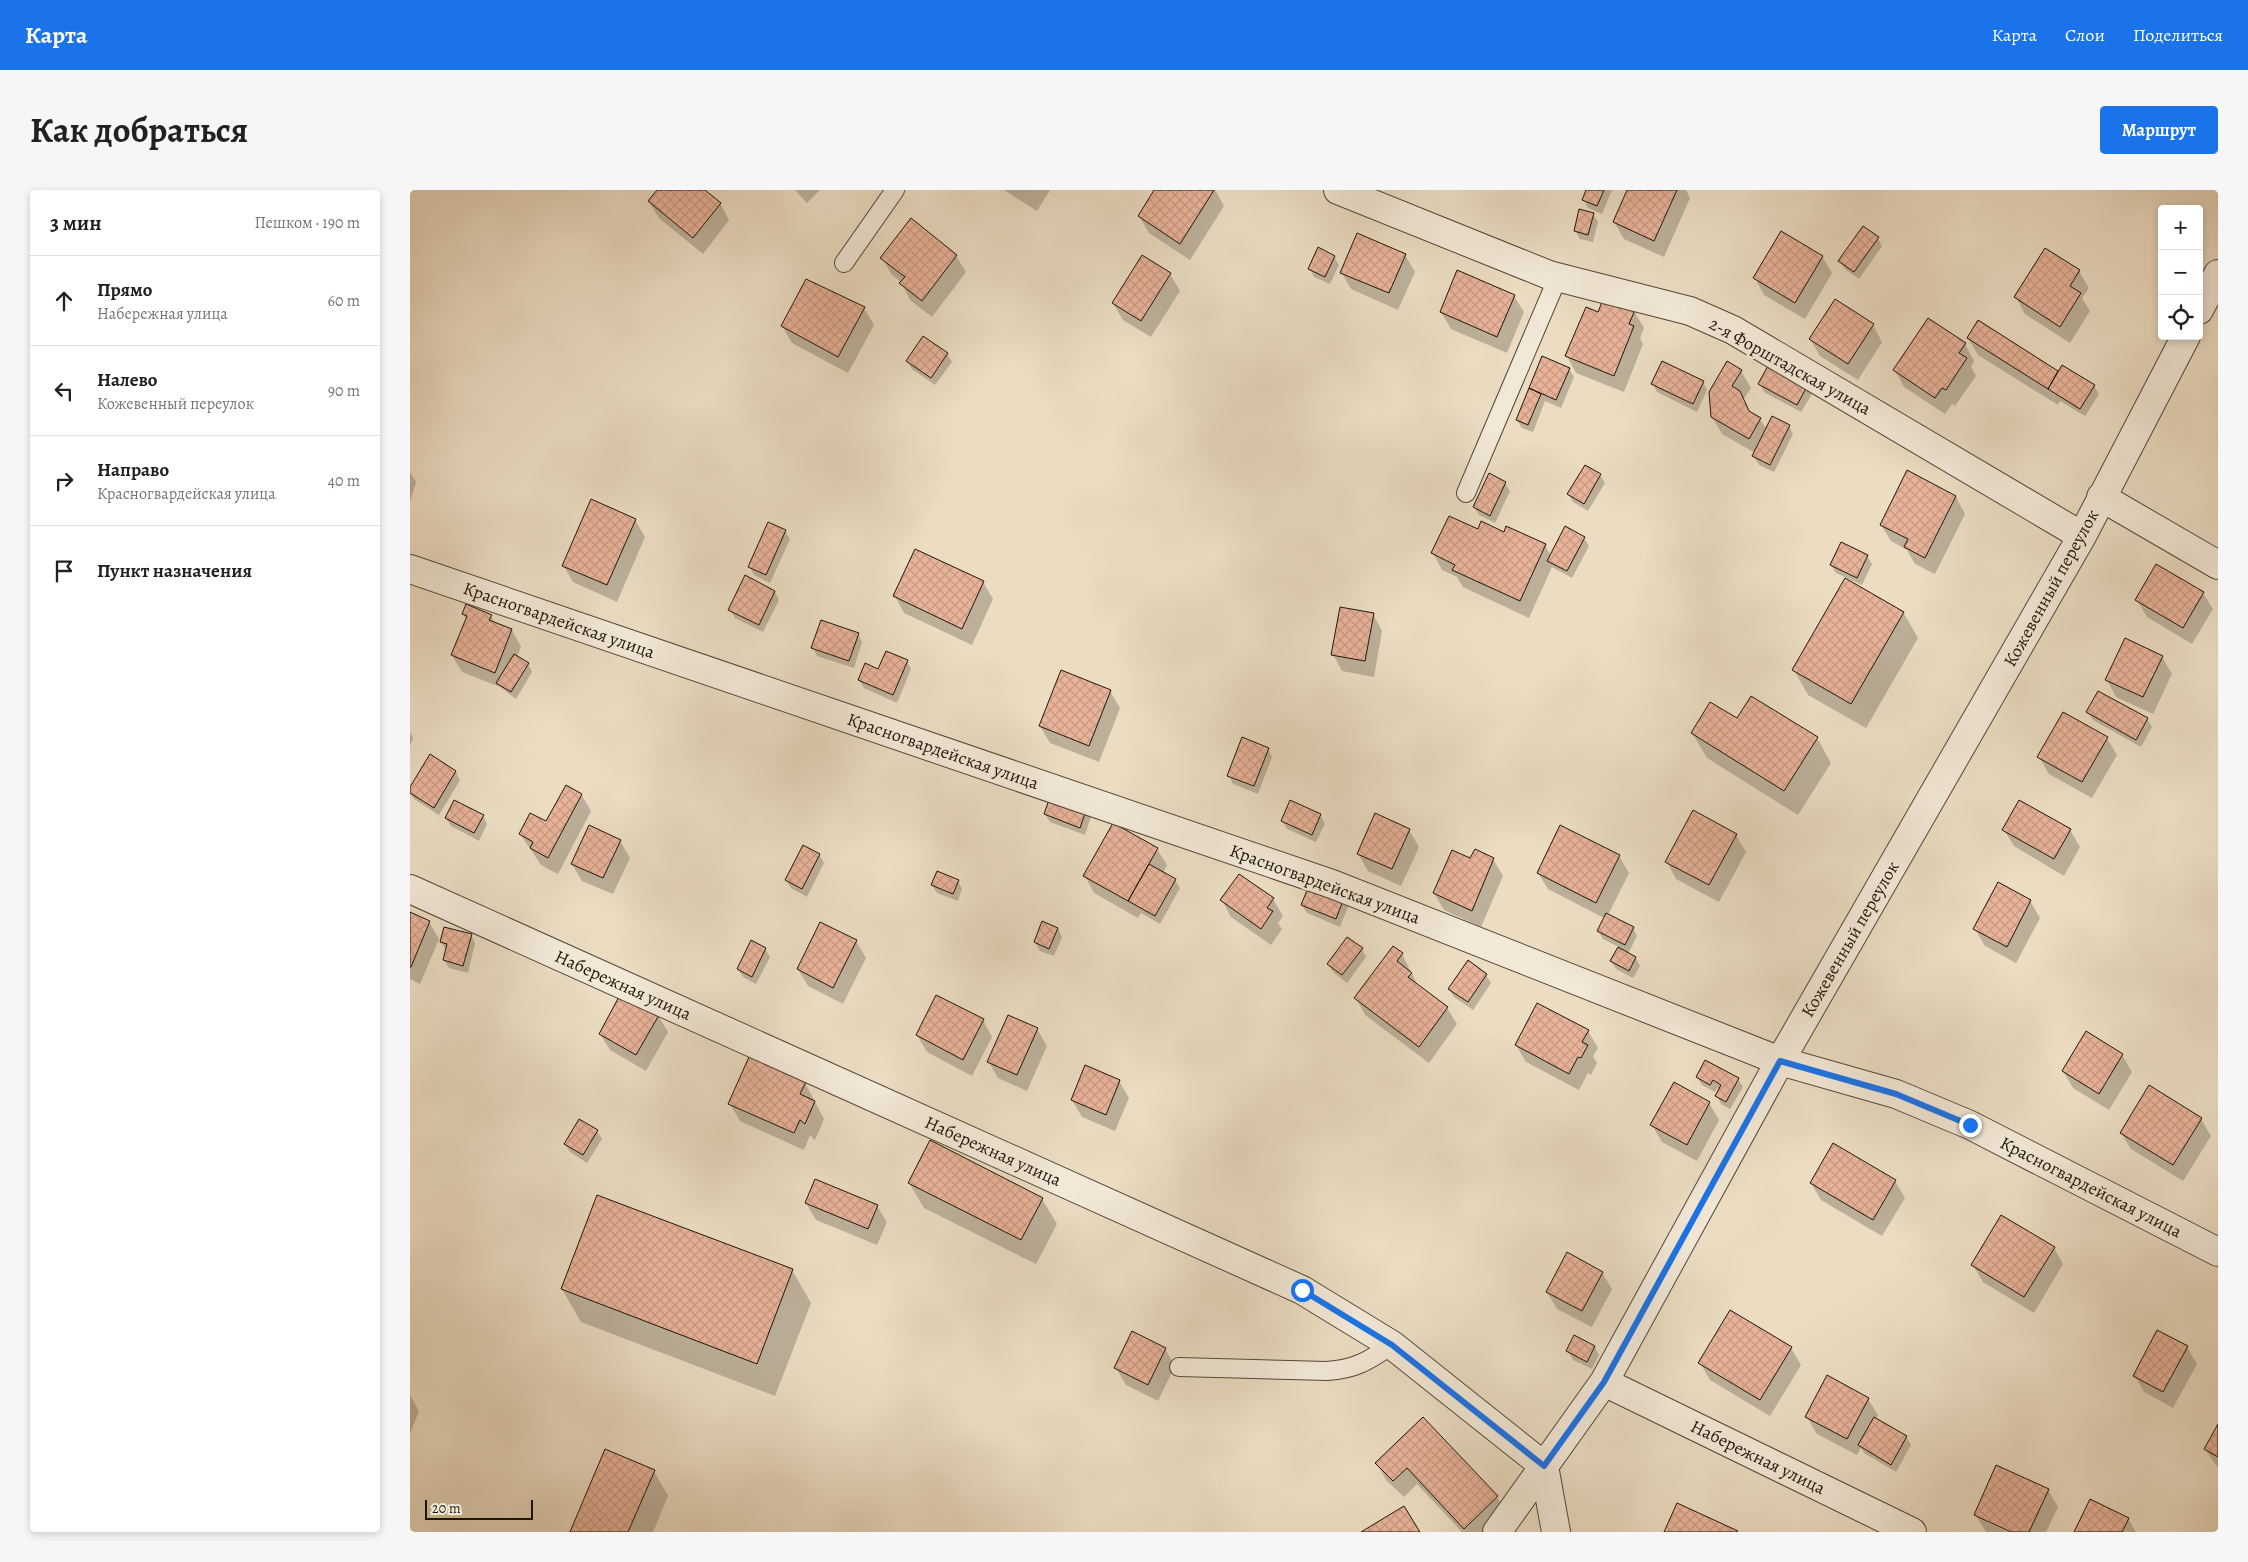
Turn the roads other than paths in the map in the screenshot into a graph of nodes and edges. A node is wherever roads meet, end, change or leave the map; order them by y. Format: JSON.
{"nodes":[{"id":1,"x":895,"y":190,"type":"edge"},
{"id":2,"x":1338,"y":190,"type":"edge"},
{"id":3,"x":844,"y":263,"type":"dead end"},
{"id":4,"x":2218,"y":274,"type":"edge"},
{"id":5,"x":1558,"y":277,"type":"junction"},
{"id":6,"x":2203,"y":302,"type":"edge"},
{"id":7,"x":2184,"y":340,"type":"edge"},
{"id":8,"x":1466,"y":492,"type":"dead end"},
{"id":9,"x":2101,"y":497,"type":"junction"},
{"id":10,"x":2082,"y":536,"type":"junction"},
{"id":11,"x":2218,"y":565,"type":"edge"},
{"id":12,"x":410,"y":569,"type":"edge"},
{"id":13,"x":410,"y":889,"type":"edge"},
{"id":14,"x":1780,"y":1061,"type":"junction"},
{"id":15,"x":2218,"y":1252,"type":"edge"},
{"id":16,"x":1392,"y":1345,"type":"junction"},
{"id":17,"x":1179,"y":1367,"type":"dead end"},
{"id":18,"x":1604,"y":1382,"type":"junction"},
{"id":19,"x":1544,"y":1466,"type":"junction"},
{"id":20,"x":1497,"y":1532,"type":"edge"},
{"id":21,"x":1556,"y":1532,"type":"edge"},
{"id":22,"x":1912,"y":1532,"type":"edge"}],
"edges":[{"from":1,"to":3,"type":"lane"},
{"from":2,"to":5,"type":"street","name":"2-я Форштадская улица"},
{"from":4,"to":6,"type":"street"},
{"from":5,"to":8,"type":"lane"},
{"from":5,"to":10,"type":"street","name":"2-я Форштадская улица"},
{"from":7,"to":9,"type":"street","name":"Кожевенный переулок"},
{"from":9,"to":10,"type":"street","name":"Кожевенный переулок"},
{"from":9,"to":11,"type":"street"},
{"from":10,"to":14,"type":"street","name":"Кожевенный переулок"},
{"from":12,"to":14,"type":"street","name":"Красногвардейская улица"},
{"from":13,"to":16,"type":"street","name":"Набережная улица"},
{"from":14,"to":15,"type":"street","name":"Красногвардейская улица"},
{"from":14,"to":18,"type":"street","name":"Кожевенный переулок"},
{"from":16,"to":17,"type":"lane"},
{"from":16,"to":19,"type":"street","name":"Набережная улица"},
{"from":18,"to":19,"type":"street","name":"Кожевенный переулок"},
{"from":18,"to":22,"type":"street","name":"Набережная улица"},
{"from":19,"to":20,"type":"street","name":"Кожевенный переулок"},
{"from":19,"to":21,"type":"street"}]}
